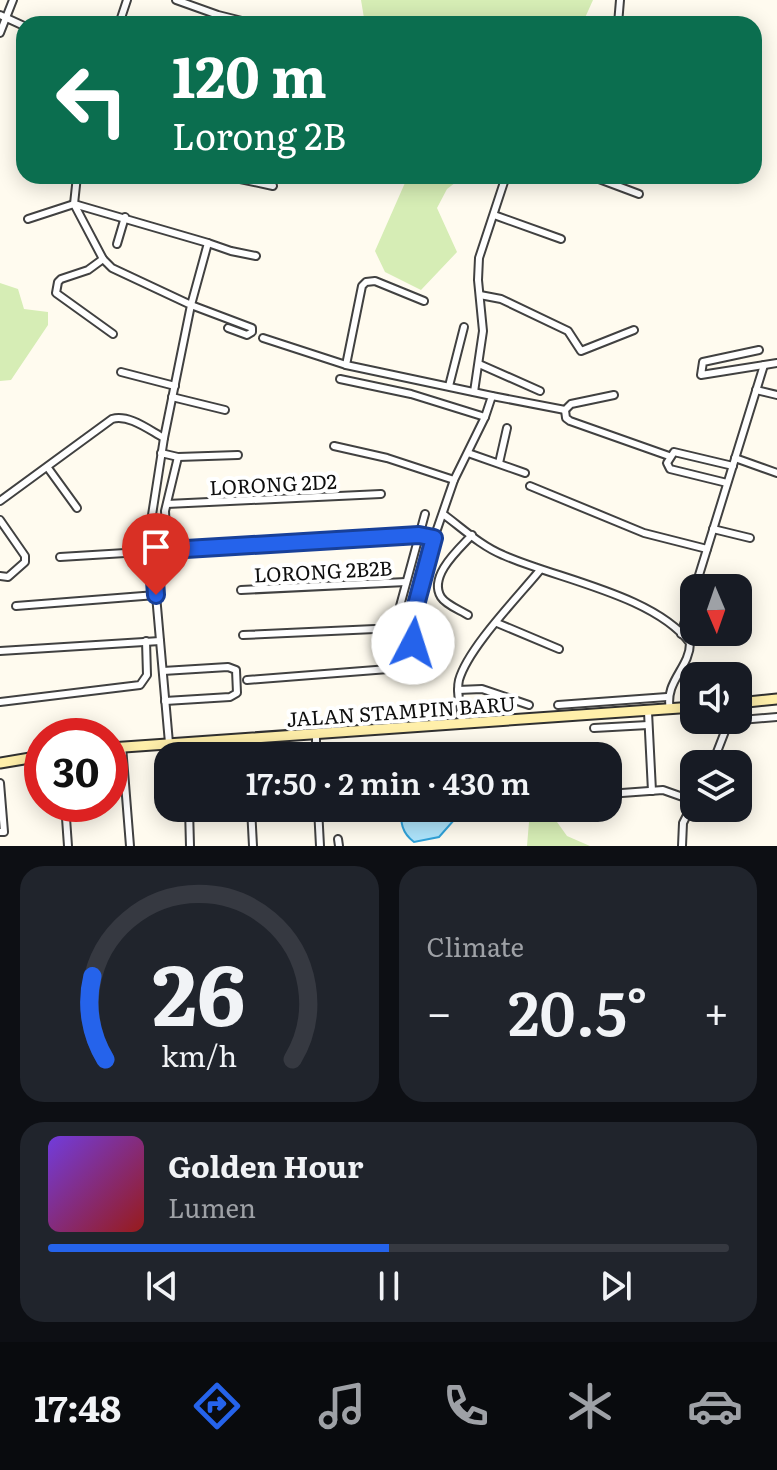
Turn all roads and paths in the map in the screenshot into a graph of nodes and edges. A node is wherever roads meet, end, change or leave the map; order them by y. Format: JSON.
{"nodes":[{"id":1,"x":13,"y":0,"type":"edge"},
{"id":2,"x":176,"y":0,"type":"edge"},
{"id":3,"x":226,"y":16,"type":"edge"},
{"id":4,"x":4,"y":17,"type":"edge"},
{"id":5,"x":0,"y":33,"type":"edge"},
{"id":6,"x":76,"y":184,"type":"edge"},
{"id":7,"x":264,"y":184,"type":"edge"},
{"id":8,"x":504,"y":184,"type":"edge"},
{"id":9,"x":612,"y":184,"type":"edge"},
{"id":10,"x":273,"y":186,"type":"dead end"},
{"id":11,"x":639,"y":194,"type":"dead end"},
{"id":12,"x":74,"y":204,"type":"junction"},
{"id":13,"x":494,"y":215,"type":"junction"},
{"id":14,"x":125,"y":217,"type":"junction"},
{"id":15,"x":28,"y":219,"type":"dead end"},
{"id":16,"x":561,"y":239,"type":"dead end"},
{"id":17,"x":208,"y":243,"type":"junction"},
{"id":18,"x":117,"y":244,"type":"dead end"},
{"id":19,"x":256,"y":256,"type":"dead end"},
{"id":20,"x":103,"y":259,"type":"junction"},
{"id":21,"x":480,"y":295,"type":"junction"},
{"id":22,"x":424,"y":301,"type":"dead end"},
{"id":23,"x":191,"y":305,"type":"junction"},
{"id":24,"x":464,"y":327,"type":"dead end"},
{"id":25,"x":228,"y":328,"type":"dead end"},
{"id":26,"x":634,"y":330,"type":"dead end"},
{"id":27,"x":113,"y":334,"type":"dead end"},
{"id":28,"x":263,"y":338,"type":"dead end"},
{"id":29,"x":759,"y":350,"type":"dead end"},
{"id":30,"x":777,"y":363,"type":"edge"},
{"id":31,"x":479,"y":364,"type":"junction"},
{"id":32,"x":346,"y":365,"type":"junction"},
{"id":33,"x":764,"y":365,"type":"junction"},
{"id":34,"x":121,"y":372,"type":"dead end"},
{"id":35,"x":340,"y":379,"type":"dead end"},
{"id":36,"x":175,"y":386,"type":"junction"},
{"id":37,"x":449,"y":386,"type":"junction"},
{"id":38,"x":756,"y":390,"type":"junction"},
{"id":39,"x":540,"y":391,"type":"dead end"},
{"id":40,"x":474,"y":392,"type":"junction"},
{"id":41,"x":614,"y":395,"type":"dead end"},
{"id":42,"x":777,"y":395,"type":"edge"},
{"id":43,"x":492,"y":396,"type":"junction"},
{"id":44,"x":172,"y":397,"type":"junction"},
{"id":45,"x":225,"y":410,"type":"dead end"},
{"id":46,"x":565,"y":410,"type":"junction"},
{"id":47,"x":485,"y":417,"type":"junction"},
{"id":48,"x":507,"y":428,"type":"dead end"},
{"id":49,"x":164,"y":438,"type":"junction"},
{"id":50,"x":334,"y":446,"type":"dead end"},
{"id":51,"x":161,"y":453,"type":"junction"},
{"id":52,"x":468,"y":453,"type":"junction"},
{"id":53,"x":238,"y":455,"type":"dead end"},
{"id":54,"x":669,"y":456,"type":"junction"},
{"id":55,"x":178,"y":457,"type":"junction"},
{"id":56,"x":735,"y":458,"type":"junction"},
{"id":57,"x":499,"y":463,"type":"junction"},
{"id":58,"x":733,"y":466,"type":"junction"},
{"id":59,"x":48,"y":468,"type":"junction"},
{"id":60,"x":774,"y":471,"type":"edge"},
{"id":61,"x":525,"y":473,"type":"dead end"},
{"id":62,"x":454,"y":480,"type":"junction"},
{"id":63,"x":727,"y":483,"type":"junction"},
{"id":64,"x":530,"y":486,"type":"dead end"},
{"id":65,"x":381,"y":494,"type":"dead end"},
{"id":66,"x":0,"y":501,"type":"edge"},
{"id":67,"x":167,"y":504,"type":"junction"},
{"id":68,"x":77,"y":508,"type":"dead end"},
{"id":69,"x":425,"y":514,"type":"dead end"},
{"id":70,"x":443,"y":514,"type":"junction"},
{"id":71,"x":0,"y":520,"type":"edge"},
{"id":72,"x":713,"y":529,"type":"junction"},
{"id":73,"x":419,"y":535,"type":"junction"},
{"id":74,"x":472,"y":535,"type":"junction"},
{"id":75,"x":434,"y":538,"type":"junction"},
{"id":76,"x":750,"y":538,"type":"dead end"},
{"id":77,"x":707,"y":549,"type":"junction"},
{"id":78,"x":167,"y":550,"type":"junction"},
{"id":79,"x":153,"y":551,"type":"junction"},
{"id":80,"x":60,"y":557,"type":"dead end"},
{"id":81,"x":540,"y":570,"type":"junction"},
{"id":82,"x":700,"y":574,"type":"edge"},
{"id":83,"x":0,"y":576,"type":"edge"},
{"id":84,"x":406,"y":582,"type":"junction"},
{"id":85,"x":241,"y":590,"type":"dead end"},
{"id":86,"x":156,"y":595,"type":"junction"},
{"id":87,"x":16,"y":606,"type":"dead end"},
{"id":88,"x":468,"y":615,"type":"dead end"},
{"id":89,"x":497,"y":623,"type":"junction"},
{"id":90,"x":397,"y":628,"type":"junction"},
{"id":91,"x":680,"y":633,"type":"edge"},
{"id":92,"x":243,"y":635,"type":"dead end"},
{"id":93,"x":146,"y":641,"type":"junction"},
{"id":94,"x":160,"y":641,"type":"junction"},
{"id":95,"x":690,"y":646,"type":"edge"},
{"id":96,"x":559,"y":649,"type":"dead end"},
{"id":97,"x":0,"y":651,"type":"edge"},
{"id":98,"x":401,"y":670,"type":"junction"},
{"id":99,"x":163,"y":671,"type":"junction"},
{"id":100,"x":247,"y":680,"type":"dead end"},
{"id":101,"x":458,"y":690,"type":"junction"},
{"id":102,"x":667,"y":697,"type":"junction"},
{"id":103,"x":777,"y":699,"type":"edge"},
{"id":104,"x":165,"y":701,"type":"junction"},
{"id":105,"x":0,"y":702,"type":"edge"},
{"id":106,"x":752,"y":702,"type":"edge"},
{"id":107,"x":529,"y":705,"type":"dead end"},
{"id":108,"x":558,"y":705,"type":"dead end"},
{"id":109,"x":680,"y":709,"type":"edge"},
{"id":110,"x":670,"y":710,"type":"junction"},
{"id":111,"x":648,"y":712,"type":"junction"},
{"id":112,"x":777,"y":717,"type":"edge"},
{"id":113,"x":752,"y":719,"type":"edge"},
{"id":114,"x":463,"y":723,"type":"junction"},
{"id":115,"x":648,"y":725,"type":"junction"},
{"id":116,"x":594,"y":728,"type":"dead end"},
{"id":117,"x":316,"y":734,"type":"junction"},
{"id":118,"x":247,"y":738,"type":"junction"},
{"id":119,"x":169,"y":742,"type":"edge"},
{"id":120,"x":188,"y":742,"type":"edge"},
{"id":121,"x":247,"y":742,"type":"edge"},
{"id":122,"x":316,"y":742,"type":"edge"},
{"id":123,"x":154,"y":744,"type":"edge"},
{"id":124,"x":128,"y":746,"type":"edge"},
{"id":125,"x":24,"y":759,"type":"edge"},
{"id":126,"x":0,"y":763,"type":"edge"},
{"id":127,"x":0,"y":783,"type":"edge"},
{"id":128,"x":652,"y":791,"type":"junction"},
{"id":129,"x":622,"y":793,"type":"edge"},
{"id":130,"x":680,"y":795,"type":"edge"},
{"id":131,"x":128,"y":821,"type":"edge"},
{"id":132,"x":66,"y":822,"type":"edge"},
{"id":133,"x":189,"y":822,"type":"edge"},
{"id":134,"x":252,"y":822,"type":"edge"},
{"id":135,"x":319,"y":822,"type":"edge"},
{"id":136,"x":684,"y":822,"type":"edge"},
{"id":137,"x":2,"y":832,"type":"edge"},
{"id":138,"x":68,"y":846,"type":"edge"},
{"id":139,"x":130,"y":846,"type":"edge"},
{"id":140,"x":190,"y":846,"type":"edge"},
{"id":141,"x":253,"y":846,"type":"edge"},
{"id":142,"x":320,"y":846,"type":"edge"},
{"id":143,"x":682,"y":846,"type":"edge"}],
"edges":[{"from":1,"to":4,"type":"street"},
{"from":2,"to":3,"type":"street"},
{"from":4,"to":5,"type":"street"},
{"from":6,"to":12,"type":"street"},
{"from":7,"to":10,"type":"street"},
{"from":8,"to":13,"type":"street"},
{"from":9,"to":11,"type":"street"},
{"from":12,"to":14,"type":"street"},
{"from":12,"to":15,"type":"street"},
{"from":12,"to":20,"type":"street"},
{"from":13,"to":16,"type":"street"},
{"from":13,"to":21,"type":"street"},
{"from":14,"to":17,"type":"street"},
{"from":14,"to":18,"type":"street"},
{"from":17,"to":19,"type":"street"},
{"from":17,"to":23,"type":"street"},
{"from":20,"to":23,"type":"street"},
{"from":20,"to":27,"type":"street"},
{"from":21,"to":26,"type":"street"},
{"from":21,"to":31,"type":"street"},
{"from":22,"to":32,"type":"street"},
{"from":23,"to":25,"type":"street"},
{"from":23,"to":36,"type":"street"},
{"from":24,"to":37,"type":"street"},
{"from":28,"to":32,"type":"street"},
{"from":29,"to":33,"type":"street"},
{"from":30,"to":33,"type":"street"},
{"from":31,"to":39,"type":"street"},
{"from":31,"to":40,"type":"street"},
{"from":32,"to":37,"type":"street"},
{"from":33,"to":38,"type":"street"},
{"from":34,"to":36,"type":"street"},
{"from":35,"to":47,"type":"street"},
{"from":36,"to":44,"type":"street"},
{"from":37,"to":40,"type":"street"},
{"from":38,"to":42,"type":"street"},
{"from":38,"to":56,"type":"street"},
{"from":40,"to":43,"type":"street"},
{"from":41,"to":46,"type":"street"},
{"from":43,"to":46,"type":"street"},
{"from":43,"to":47,"type":"street"},
{"from":44,"to":45,"type":"street"},
{"from":44,"to":49,"type":"street"},
{"from":46,"to":54,"type":"street"},
{"from":47,"to":52,"type":"street"},
{"from":48,"to":57,"type":"street"},
{"from":49,"to":51,"type":"street"},
{"from":49,"to":59,"type":"street"},
{"from":50,"to":62,"type":"street"},
{"from":51,"to":55,"type":"street"},
{"from":51,"to":79,"type":"street"},
{"from":52,"to":57,"type":"street"},
{"from":52,"to":62,"type":"street"},
{"from":53,"to":55,"type":"street"},
{"from":54,"to":58,"type":"street"},
{"from":54,"to":63,"type":"street"},
{"from":55,"to":67,"type":"street"},
{"from":56,"to":58,"type":"street"},
{"from":56,"to":60,"type":"street"},
{"from":57,"to":61,"type":"street"},
{"from":58,"to":63,"type":"street"},
{"from":59,"to":66,"type":"street"},
{"from":59,"to":68,"type":"street"},
{"from":62,"to":70,"type":"street"},
{"from":63,"to":72,"type":"street"},
{"from":64,"to":77,"type":"street"},
{"from":65,"to":67,"type":"street","name":"LORONG 2D2"},
{"from":67,"to":78,"type":"street"},
{"from":69,"to":73,"type":"street"},
{"from":70,"to":74,"type":"street"},
{"from":70,"to":75,"type":"street"},
{"from":71,"to":83,"type":"street"},
{"from":72,"to":76,"type":"street"},
{"from":72,"to":77,"type":"street"},
{"from":73,"to":75,"type":"street"},
{"from":73,"to":78,"type":"street"},
{"from":73,"to":84,"type":"street"},
{"from":74,"to":81,"type":"street"},
{"from":74,"to":88,"type":"street"},
{"from":75,"to":98,"type":"street"},
{"from":77,"to":82,"type":"street"},
{"from":78,"to":79,"type":"street"},
{"from":79,"to":80,"type":"street"},
{"from":79,"to":86,"type":"street"},
{"from":81,"to":89,"type":"street"},
{"from":81,"to":91,"type":"street"},
{"from":84,"to":85,"type":"street","name":"LORONG 2B2B"},
{"from":84,"to":90,"type":"street"},
{"from":86,"to":87,"type":"street"},
{"from":86,"to":94,"type":"street"},
{"from":89,"to":96,"type":"street"},
{"from":89,"to":101,"type":"street"},
{"from":90,"to":92,"type":"street"},
{"from":90,"to":98,"type":"street"},
{"from":93,"to":94,"type":"street"},
{"from":93,"to":97,"type":"street"},
{"from":93,"to":105,"type":"street"},
{"from":94,"to":99,"type":"street"},
{"from":95,"to":102,"type":"street"},
{"from":98,"to":100,"type":"street"},
{"from":99,"to":104,"type":"street"},
{"from":99,"to":104,"type":"street"},
{"from":101,"to":107,"type":"street"},
{"from":101,"to":114,"type":"street"},
{"from":102,"to":108,"type":"street"},
{"from":102,"to":110,"type":"street"},
{"from":103,"to":106,"type":"street"},
{"from":104,"to":119,"type":"street"},
{"from":109,"to":110,"type":"street","name":"JALAN STAMPIN BARU"},
{"from":110,"to":111,"type":"street","name":"JALAN STAMPIN BARU"},
{"from":111,"to":114,"type":"street","name":"JALAN STAMPIN BARU"},
{"from":111,"to":115,"type":"street"},
{"from":112,"to":113,"type":"street"},
{"from":114,"to":117,"type":"street","name":"JALAN STAMPIN BARU"},
{"from":115,"to":116,"type":"street"},
{"from":115,"to":128,"type":"street"},
{"from":117,"to":118,"type":"street","name":"JALAN STAMPIN BARU"},
{"from":117,"to":122,"type":"street"},
{"from":118,"to":120,"type":"street","name":"JALAN STAMPIN BARU"},
{"from":118,"to":121,"type":"street"},
{"from":123,"to":124,"type":"street","name":"JALAN STAMPIN BARU"},
{"from":125,"to":126,"type":"street"},
{"from":127,"to":137,"type":"street"},
{"from":128,"to":129,"type":"street"},
{"from":128,"to":130,"type":"street"},
{"from":131,"to":139,"type":"street"},
{"from":132,"to":138,"type":"street"},
{"from":133,"to":140,"type":"street"},
{"from":134,"to":141,"type":"street"},
{"from":135,"to":142,"type":"street"},
{"from":136,"to":143,"type":"street"}]}
